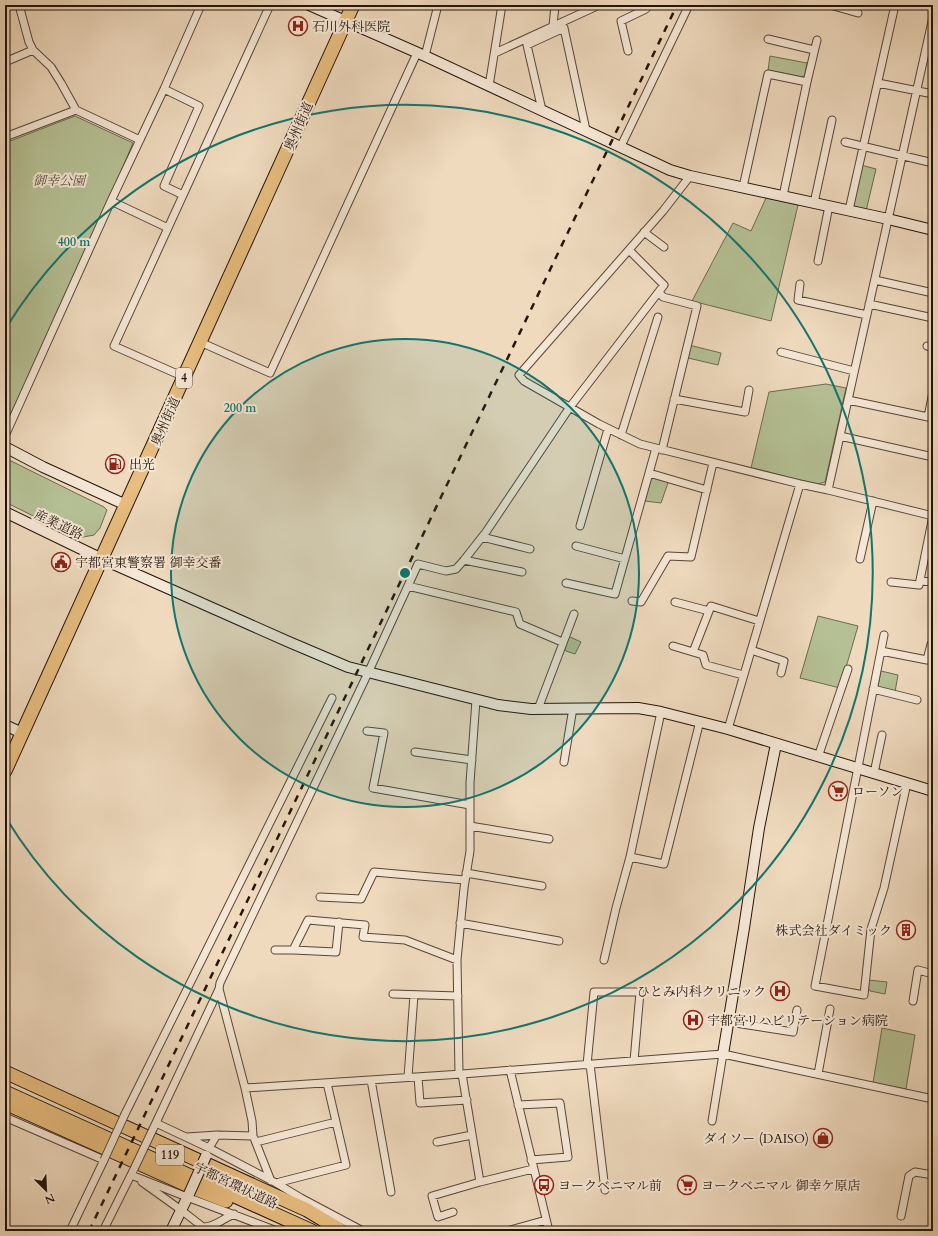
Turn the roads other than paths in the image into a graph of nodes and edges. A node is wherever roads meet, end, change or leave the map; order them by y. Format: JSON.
{"nodes":[{"id":1,"x":19,"y":5,"type":"edge"},
{"id":2,"x":201,"y":5,"type":"edge"},
{"id":3,"x":270,"y":5,"type":"edge"},
{"id":4,"x":309,"y":5,"type":"edge"},
{"id":5,"x":353,"y":5,"type":"edge"},
{"id":6,"x":438,"y":5,"type":"edge"},
{"id":7,"x":502,"y":5,"type":"edge"},
{"id":8,"x":555,"y":5,"type":"edge"},
{"id":9,"x":595,"y":5,"type":"edge"},
{"id":10,"x":645,"y":5,"type":"edge"},
{"id":11,"x":689,"y":5,"type":"edge"},
{"id":12,"x":830,"y":5,"type":"edge"},
{"id":13,"x":895,"y":5,"type":"edge"},
{"id":14,"x":858,"y":13,"type":"dead end"},
{"id":15,"x":933,"y":18,"type":"edge"},
{"id":16,"x":345,"y":22,"type":"junction"},
{"id":17,"x":553,"y":26,"type":"junction"},
{"id":18,"x":768,"y":39,"type":"dead end"},
{"id":19,"x":817,"y":40,"type":"dead end"},
{"id":20,"x":33,"y":50,"type":"junction"},
{"id":21,"x":814,"y":50,"type":"junction"},
{"id":22,"x":628,"y":51,"type":"dead end"},
{"id":23,"x":495,"y":53,"type":"junction"},
{"id":24,"x":421,"y":55,"type":"junction"},
{"id":25,"x":5,"y":62,"type":"edge"},
{"id":26,"x":807,"y":82,"type":"junction"},
{"id":27,"x":878,"y":83,"type":"junction"},
{"id":28,"x":489,"y":86,"type":"junction"},
{"id":29,"x":164,"y":89,"type":"junction"},
{"id":30,"x":917,"y":91,"type":"junction"},
{"id":31,"x":933,"y":94,"type":"edge"},
{"id":32,"x":76,"y":110,"type":"junction"},
{"id":33,"x":542,"y":110,"type":"junction"},
{"id":34,"x":832,"y":120,"type":"dead end"},
{"id":35,"x":586,"y":130,"type":"junction"},
{"id":36,"x":5,"y":137,"type":"edge"},
{"id":37,"x":140,"y":140,"type":"junction"},
{"id":38,"x":845,"y":142,"type":"dead end"},
{"id":39,"x":621,"y":146,"type":"junction"},
{"id":40,"x":864,"y":146,"type":"junction"},
{"id":41,"x":902,"y":156,"type":"junction"},
{"id":42,"x":933,"y":161,"type":"edge"},
{"id":43,"x":690,"y":176,"type":"junction"},
{"id":44,"x":743,"y":187,"type":"junction"},
{"id":45,"x":183,"y":195,"type":"junction"},
{"id":46,"x":783,"y":196,"type":"junction"},
{"id":47,"x":111,"y":201,"type":"junction"},
{"id":48,"x":814,"y":203,"type":"junction"},
{"id":49,"x":829,"y":206,"type":"junction"},
{"id":50,"x":849,"y":210,"type":"junction"},
{"id":51,"x":888,"y":219,"type":"junction"},
{"id":52,"x":168,"y":228,"type":"junction"},
{"id":53,"x":933,"y":230,"type":"edge"},
{"id":54,"x":644,"y":232,"type":"junction"},
{"id":55,"x":664,"y":247,"type":"dead end"},
{"id":56,"x":629,"y":250,"type":"junction"},
{"id":57,"x":818,"y":261,"type":"dead end"},
{"id":58,"x":875,"y":280,"type":"junction"},
{"id":59,"x":800,"y":284,"type":"dead end"},
{"id":60,"x":659,"y":292,"type":"junction"},
{"id":61,"x":933,"y":293,"type":"edge"},
{"id":62,"x":869,"y":304,"type":"junction"},
{"id":63,"x":867,"y":315,"type":"junction"},
{"id":64,"x":658,"y":317,"type":"dead end"},
{"id":65,"x":933,"y":318,"type":"edge"},
{"id":66,"x":200,"y":342,"type":"junction"},
{"id":67,"x":782,"y":352,"type":"dead end"},
{"id":68,"x":854,"y":371,"type":"junction"},
{"id":69,"x":184,"y":377,"type":"junction"},
{"id":70,"x":749,"y":390,"type":"dead end"},
{"id":71,"x":933,"y":392,"type":"edge"},
{"id":72,"x":674,"y":399,"type":"junction"},
{"id":73,"x":848,"y":400,"type":"junction"},
{"id":74,"x":570,"y":407,"type":"junction"},
{"id":75,"x":608,"y":429,"type":"junction"},
{"id":76,"x":621,"y":435,"type":"junction"},
{"id":77,"x":5,"y":436,"type":"edge"},
{"id":78,"x":840,"y":436,"type":"junction"},
{"id":79,"x":5,"y":447,"type":"edge"},
{"id":80,"x":659,"y":449,"type":"junction"},
{"id":81,"x":933,"y":457,"type":"edge"},
{"id":82,"x":713,"y":463,"type":"junction"},
{"id":83,"x":649,"y":473,"type":"junction"},
{"id":84,"x":800,"y":484,"type":"junction"},
{"id":85,"x":707,"y":490,"type":"junction"},
{"id":86,"x":828,"y":490,"type":"junction"},
{"id":87,"x":873,"y":501,"type":"junction"},
{"id":88,"x":126,"y":505,"type":"junction"},
{"id":89,"x":5,"y":512,"type":"edge"},
{"id":90,"x":933,"y":516,"type":"edge"},
{"id":91,"x":580,"y":526,"type":"dead end"},
{"id":92,"x":482,"y":537,"type":"junction"},
{"id":93,"x":576,"y":546,"type":"dead end"},
{"id":94,"x":530,"y":549,"type":"dead end"},
{"id":95,"x":102,"y":559,"type":"junction"},
{"id":96,"x":625,"y":559,"type":"junction"},
{"id":97,"x":860,"y":559,"type":"dead end"},
{"id":98,"x":464,"y":560,"type":"junction"},
{"id":99,"x":522,"y":572,"type":"dead end"},
{"id":100,"x":920,"y":581,"type":"junction"},
{"id":101,"x":891,"y":582,"type":"dead end"},
{"id":102,"x":933,"y":582,"type":"edge"},
{"id":103,"x":566,"y":583,"type":"dead end"},
{"id":104,"x":408,"y":586,"type":"junction"},
{"id":105,"x":632,"y":601,"type":"dead end"},
{"id":106,"x":675,"y":602,"type":"dead end"},
{"id":107,"x":709,"y":611,"type":"junction"},
{"id":108,"x":574,"y":614,"type":"dead end"},
{"id":109,"x":759,"y":621,"type":"junction"},
{"id":110,"x":884,"y":636,"type":"dead end"},
{"id":111,"x":562,"y":642,"type":"junction"},
{"id":112,"x":931,"y":644,"type":"dead end"},
{"id":113,"x":673,"y":646,"type":"dead end"},
{"id":114,"x":751,"y":650,"type":"junction"},
{"id":115,"x":881,"y":651,"type":"junction"},
{"id":116,"x":693,"y":652,"type":"junction"},
{"id":117,"x":848,"y":669,"type":"dead end"},
{"id":118,"x":368,"y":673,"type":"junction"},
{"id":119,"x":781,"y":673,"type":"dead end"},
{"id":120,"x":743,"y":675,"type":"junction"},
{"id":121,"x":873,"y":689,"type":"junction"},
{"id":122,"x":332,"y":698,"type":"dead end"},
{"id":123,"x":476,"y":700,"type":"junction"},
{"id":124,"x":917,"y":700,"type":"dead end"},
{"id":125,"x":573,"y":708,"type":"junction"},
{"id":126,"x":538,"y":709,"type":"junction"},
{"id":127,"x":662,"y":712,"type":"junction"},
{"id":128,"x":700,"y":721,"type":"junction"},
{"id":129,"x":5,"y":725,"type":"edge"},
{"id":130,"x":728,"y":729,"type":"junction"},
{"id":131,"x":367,"y":731,"type":"dead end"},
{"id":132,"x":22,"y":733,"type":"junction"},
{"id":133,"x":882,"y":735,"type":"dead end"},
{"id":134,"x":776,"y":744,"type":"junction"},
{"id":135,"x":415,"y":752,"type":"dead end"},
{"id":136,"x":818,"y":757,"type":"junction"},
{"id":137,"x":472,"y":760,"type":"junction"},
{"id":138,"x":564,"y":762,"type":"dead end"},
{"id":139,"x":858,"y":768,"type":"junction"},
{"id":140,"x":5,"y":771,"type":"edge"},
{"id":141,"x":874,"y":773,"type":"junction"},
{"id":142,"x":907,"y":783,"type":"junction"},
{"id":143,"x":933,"y":791,"type":"edge"},
{"id":144,"x":470,"y":805,"type":"junction"},
{"id":145,"x":470,"y":826,"type":"junction"},
{"id":146,"x":549,"y":840,"type":"dead end"},
{"id":147,"x":630,"y":857,"type":"junction"},
{"id":148,"x":466,"y":876,"type":"junction"},
{"id":149,"x":542,"y":886,"type":"dead end"},
{"id":150,"x":320,"y":897,"type":"dead end"},
{"id":151,"x":339,"y":922,"type":"junction"},
{"id":152,"x":460,"y":923,"type":"junction"},
{"id":153,"x":558,"y":941,"type":"dead end"},
{"id":154,"x":275,"y":950,"type":"dead end"},
{"id":155,"x":293,"y":950,"type":"junction"},
{"id":156,"x":457,"y":960,"type":"junction"},
{"id":157,"x":604,"y":960,"type":"dead end"},
{"id":158,"x":933,"y":974,"type":"edge"},
{"id":159,"x":219,"y":989,"type":"junction"},
{"id":160,"x":393,"y":994,"type":"dead end"},
{"id":161,"x":414,"y":995,"type":"junction"},
{"id":162,"x":458,"y":996,"type":"junction"},
{"id":163,"x":913,"y":1001,"type":"dead end"},
{"id":164,"x":830,"y":1009,"type":"dead end"},
{"id":165,"x":797,"y":1010,"type":"dead end"},
{"id":166,"x":729,"y":1022,"type":"junction"},
{"id":167,"x":723,"y":1054,"type":"junction"},
{"id":168,"x":634,"y":1061,"type":"junction"},
{"id":169,"x":589,"y":1064,"type":"junction"},
{"id":170,"x":510,"y":1070,"type":"junction"},
{"id":171,"x":5,"y":1072,"type":"edge"},
{"id":172,"x":461,"y":1074,"type":"junction"},
{"id":173,"x":818,"y":1074,"type":"junction"},
{"id":174,"x":408,"y":1077,"type":"junction"},
{"id":175,"x":418,"y":1077,"type":"junction"},
{"id":176,"x":5,"y":1079,"type":"edge"},
{"id":177,"x":371,"y":1080,"type":"junction"},
{"id":178,"x":327,"y":1083,"type":"junction"},
{"id":179,"x":245,"y":1088,"type":"junction"},
{"id":180,"x":5,"y":1092,"type":"edge"},
{"id":181,"x":933,"y":1099,"type":"edge"},
{"id":182,"x":466,"y":1100,"type":"junction"},
{"id":183,"x":5,"y":1103,"type":"edge"},
{"id":184,"x":518,"y":1105,"type":"junction"},
{"id":185,"x":5,"y":1117,"type":"edge"},
{"id":186,"x":712,"y":1121,"type":"dead end"},
{"id":187,"x":336,"y":1122,"type":"junction"},
{"id":188,"x":154,"y":1126,"type":"junction"},
{"id":189,"x":217,"y":1135,"type":"junction"},
{"id":190,"x":472,"y":1135,"type":"junction"},
{"id":191,"x":185,"y":1137,"type":"junction"},
{"id":192,"x":254,"y":1139,"type":"junction"},
{"id":193,"x":437,"y":1142,"type":"dead end"},
{"id":194,"x":208,"y":1152,"type":"junction"},
{"id":195,"x":104,"y":1160,"type":"junction"},
{"id":196,"x":531,"y":1160,"type":"junction"},
{"id":197,"x":533,"y":1169,"type":"junction"},
{"id":198,"x":133,"y":1172,"type":"junction"},
{"id":199,"x":933,"y":1175,"type":"edge"},
{"id":200,"x":274,"y":1182,"type":"junction"},
{"id":201,"x":480,"y":1182,"type":"junction"},
{"id":202,"x":605,"y":1190,"type":"dead end"},
{"id":203,"x":391,"y":1192,"type":"dead end"},
{"id":204,"x":188,"y":1196,"type":"junction"},
{"id":205,"x":181,"y":1210,"type":"junction"},
{"id":206,"x":453,"y":1212,"type":"dead end"},
{"id":207,"x":234,"y":1214,"type":"junction"},
{"id":208,"x":901,"y":1216,"type":"dead end"},
{"id":209,"x":546,"y":1220,"type":"junction"},
{"id":210,"x":292,"y":1222,"type":"junction"},
{"id":211,"x":70,"y":1231,"type":"edge"},
{"id":212,"x":103,"y":1231,"type":"edge"},
{"id":213,"x":171,"y":1231,"type":"edge"},
{"id":214,"x":277,"y":1231,"type":"edge"},
{"id":215,"x":312,"y":1231,"type":"edge"},
{"id":216,"x":336,"y":1231,"type":"edge"},
{"id":217,"x":342,"y":1231,"type":"edge"},
{"id":218,"x":363,"y":1231,"type":"edge"},
{"id":219,"x":507,"y":1231,"type":"edge"},
{"id":220,"x":549,"y":1231,"type":"edge"}],
"edges":[{"from":1,"to":20,"type":"street"},
{"from":2,"to":29,"type":"street"},
{"from":3,"to":45,"type":"street"},
{"from":4,"to":16,"type":"street"},
{"from":5,"to":16,"type":"highway","name":"奥州街道","number":"4"},
{"from":6,"to":24,"type":"street"},
{"from":7,"to":23,"type":"street"},
{"from":8,"to":17,"type":"street"},
{"from":9,"to":17,"type":"street"},
{"from":10,"to":22,"type":"street"},
{"from":11,"to":39,"type":"street"},
{"from":12,"to":14,"type":"street"},
{"from":13,"to":27,"type":"street"},
{"from":15,"to":30,"type":"street"},
{"from":16,"to":24,"type":"street"},
{"from":16,"to":66,"type":"highway","name":"奥州街道","number":"4"},
{"from":17,"to":23,"type":"street"},
{"from":18,"to":21,"type":"street"},
{"from":19,"to":21,"type":"street"},
{"from":20,"to":25,"type":"street"},
{"from":20,"to":32,"type":"street"},
{"from":21,"to":26,"type":"street"},
{"from":23,"to":28,"type":"street"},
{"from":24,"to":28,"type":"street"},
{"from":24,"to":66,"type":"street"},
{"from":26,"to":44,"type":"street"},
{"from":26,"to":46,"type":"street"},
{"from":27,"to":30,"type":"street"},
{"from":27,"to":40,"type":"street"},
{"from":28,"to":33,"type":"street"},
{"from":29,"to":37,"type":"street"},
{"from":29,"to":45,"type":"street"},
{"from":30,"to":31,"type":"street"},
{"from":30,"to":41,"type":"street"},
{"from":32,"to":36,"type":"street"},
{"from":32,"to":37,"type":"street"},
{"from":33,"to":35,"type":"street"},
{"from":33,"to":35,"type":"street"},
{"from":34,"to":48,"type":"street"},
{"from":35,"to":39,"type":"street"},
{"from":37,"to":47,"type":"street"},
{"from":38,"to":40,"type":"street"},
{"from":39,"to":43,"type":"street"},
{"from":40,"to":41,"type":"street"},
{"from":40,"to":50,"type":"street"},
{"from":41,"to":42,"type":"street"},
{"from":41,"to":51,"type":"street"},
{"from":43,"to":44,"type":"street"},
{"from":43,"to":54,"type":"street"},
{"from":44,"to":46,"type":"street"},
{"from":45,"to":52,"type":"street"},
{"from":46,"to":48,"type":"street"},
{"from":47,"to":52,"type":"street"},
{"from":47,"to":77,"type":"street"},
{"from":48,"to":49,"type":"street"},
{"from":49,"to":50,"type":"street"},
{"from":49,"to":57,"type":"street"},
{"from":50,"to":51,"type":"street"},
{"from":51,"to":53,"type":"street"},
{"from":51,"to":58,"type":"street"},
{"from":52,"to":69,"type":"street"},
{"from":54,"to":55,"type":"street"},
{"from":54,"to":56,"type":"street"},
{"from":56,"to":60,"type":"street"},
{"from":56,"to":74,"type":"street"},
{"from":58,"to":61,"type":"street"},
{"from":58,"to":62,"type":"street"},
{"from":59,"to":63,"type":"street"},
{"from":60,"to":72,"type":"street"},
{"from":60,"to":74,"type":"street"},
{"from":62,"to":63,"type":"street"},
{"from":62,"to":65,"type":"street"},
{"from":63,"to":68,"type":"street"},
{"from":64,"to":76,"type":"street"},
{"from":66,"to":69,"type":"highway","name":"奥州街道","number":"4"},
{"from":67,"to":68,"type":"street"},
{"from":68,"to":73,"type":"street"},
{"from":69,"to":88,"type":"highway","name":"奥州街道","number":"4"},
{"from":70,"to":72,"type":"street"},
{"from":71,"to":73,"type":"street"},
{"from":72,"to":80,"type":"street"},
{"from":73,"to":78,"type":"street"},
{"from":74,"to":75,"type":"street"},
{"from":74,"to":92,"type":"street"},
{"from":75,"to":76,"type":"street"},
{"from":75,"to":91,"type":"street"},
{"from":76,"to":80,"type":"street"},
{"from":78,"to":81,"type":"street"},
{"from":78,"to":86,"type":"street"},
{"from":79,"to":88,"type":"street"},
{"from":80,"to":82,"type":"street"},
{"from":80,"to":83,"type":"street"},
{"from":82,"to":84,"type":"street"},
{"from":82,"to":85,"type":"street"},
{"from":83,"to":85,"type":"street"},
{"from":83,"to":96,"type":"street"},
{"from":84,"to":86,"type":"street"},
{"from":84,"to":109,"type":"street"},
{"from":85,"to":105,"type":"street"},
{"from":86,"to":87,"type":"street"},
{"from":87,"to":90,"type":"street"},
{"from":87,"to":97,"type":"street"},
{"from":88,"to":95,"type":"highway","name":"奥州街道","number":"4"},
{"from":89,"to":95,"type":"street","name":"産業道路"},
{"from":90,"to":100,"type":"street"},
{"from":92,"to":94,"type":"street"},
{"from":92,"to":98,"type":"street"},
{"from":93,"to":96,"type":"street"},
{"from":95,"to":118,"type":"street","name":"産業道路"},
{"from":95,"to":132,"type":"highway","name":"奥州街道","number":"4"},
{"from":96,"to":103,"type":"street"},
{"from":98,"to":99,"type":"street"},
{"from":98,"to":104,"type":"street"},
{"from":100,"to":101,"type":"street"},
{"from":100,"to":102,"type":"street"},
{"from":104,"to":111,"type":"street"},
{"from":104,"to":118,"type":"street"},
{"from":106,"to":107,"type":"street"},
{"from":107,"to":109,"type":"street"},
{"from":107,"to":116,"type":"street"},
{"from":108,"to":111,"type":"street"},
{"from":109,"to":114,"type":"street"},
{"from":110,"to":115,"type":"street"},
{"from":111,"to":126,"type":"street"},
{"from":112,"to":115,"type":"street"},
{"from":113,"to":116,"type":"street"},
{"from":114,"to":119,"type":"street"},
{"from":114,"to":120,"type":"street"},
{"from":115,"to":121,"type":"street"},
{"from":116,"to":120,"type":"street"},
{"from":117,"to":136,"type":"street"},
{"from":118,"to":123,"type":"street","name":"産業道路"},
{"from":118,"to":159,"type":"street"},
{"from":120,"to":130,"type":"street"},
{"from":121,"to":124,"type":"street"},
{"from":121,"to":139,"type":"street"},
{"from":122,"to":195,"type":"street","bridge":true},
{"from":123,"to":126,"type":"street","name":"産業道路"},
{"from":123,"to":137,"type":"street"},
{"from":125,"to":126,"type":"street","name":"産業道路"},
{"from":125,"to":127,"type":"street","name":"産業道路"},
{"from":125,"to":138,"type":"street"},
{"from":127,"to":128,"type":"street","name":"産業道路"},
{"from":127,"to":147,"type":"street"},
{"from":128,"to":130,"type":"street","name":"産業道路"},
{"from":128,"to":147,"type":"street"},
{"from":129,"to":132,"type":"street"},
{"from":130,"to":134,"type":"street","name":"産業道路"},
{"from":131,"to":144,"type":"street"},
{"from":132,"to":140,"type":"highway","name":"奥州街道","number":"4"},
{"from":133,"to":141,"type":"street"},
{"from":134,"to":136,"type":"street","name":"産業道路"},
{"from":134,"to":166,"type":"street"},
{"from":135,"to":137,"type":"street"},
{"from":136,"to":139,"type":"street","name":"産業道路"},
{"from":137,"to":144,"type":"street"},
{"from":139,"to":141,"type":"street","name":"産業道路"},
{"from":139,"to":142,"type":"street"},
{"from":141,"to":142,"type":"street","name":"産業道路"},
{"from":142,"to":143,"type":"street","name":"産業道路"},
{"from":144,"to":145,"type":"street"},
{"from":145,"to":146,"type":"street"},
{"from":145,"to":148,"type":"street"},
{"from":147,"to":157,"type":"street"},
{"from":148,"to":149,"type":"street"},
{"from":148,"to":150,"type":"street"},
{"from":148,"to":152,"type":"street"},
{"from":151,"to":155,"type":"street"},
{"from":151,"to":155,"type":"street"},
{"from":151,"to":156,"type":"street"},
{"from":152,"to":153,"type":"street"},
{"from":152,"to":156,"type":"street"},
{"from":154,"to":155,"type":"street"},
{"from":156,"to":162,"type":"street"},
{"from":158,"to":163,"type":"street"},
{"from":159,"to":179,"type":"street"},
{"from":159,"to":188,"type":"street"},
{"from":160,"to":161,"type":"street"},
{"from":161,"to":162,"type":"street"},
{"from":161,"to":174,"type":"street"},
{"from":162,"to":172,"type":"street"},
{"from":164,"to":173,"type":"street"},
{"from":165,"to":166,"type":"street"},
{"from":166,"to":167,"type":"street"},
{"from":167,"to":168,"type":"street"},
{"from":167,"to":173,"type":"street"},
{"from":167,"to":186,"type":"street"},
{"from":168,"to":169,"type":"street"},
{"from":168,"to":169,"type":"street"},
{"from":169,"to":170,"type":"street"},
{"from":169,"to":202,"type":"street"},
{"from":170,"to":172,"type":"street"},
{"from":170,"to":184,"type":"street"},
{"from":171,"to":217,"type":"highway"},
{"from":172,"to":175,"type":"street"},
{"from":172,"to":182,"type":"street"},
{"from":173,"to":181,"type":"street"},
{"from":174,"to":175,"type":"street"},
{"from":174,"to":177,"type":"street"},
{"from":175,"to":182,"type":"street"},
{"from":176,"to":216,"type":"highway","name":"宇都宮環状道路","number":"119"},
{"from":177,"to":178,"type":"street"},
{"from":177,"to":203,"type":"street"},
{"from":178,"to":179,"type":"street"},
{"from":178,"to":187,"type":"street"},
{"from":179,"to":192,"type":"street"},
{"from":180,"to":210,"type":"highway","name":"宇都宮環状道路","number":"119"},
{"from":182,"to":190,"type":"street"},
{"from":183,"to":210,"type":"highway"},
{"from":184,"to":196,"type":"street"},
{"from":184,"to":196,"type":"street"},
{"from":185,"to":195,"type":"street"},
{"from":187,"to":192,"type":"street"},
{"from":187,"to":200,"type":"street"},
{"from":188,"to":191,"type":"street"},
{"from":188,"to":198,"type":"street","bridge":true},
{"from":189,"to":191,"type":"street"},
{"from":189,"to":192,"type":"street"},
{"from":189,"to":194,"type":"street"},
{"from":190,"to":193,"type":"street"},
{"from":190,"to":201,"type":"street"},
{"from":191,"to":194,"type":"street"},
{"from":192,"to":200,"type":"street"},
{"from":194,"to":200,"type":"street"},
{"from":194,"to":204,"type":"street","bridge":true},
{"from":195,"to":211,"type":"street"},
{"from":196,"to":197,"type":"street"},
{"from":197,"to":201,"type":"street"},
{"from":197,"to":209,"type":"street"},
{"from":198,"to":204,"type":"street"},
{"from":198,"to":205,"type":"street"},
{"from":198,"to":212,"type":"street"},
{"from":199,"to":208,"type":"street"},
{"from":200,"to":218,"type":"street"},
{"from":201,"to":206,"type":"street"},
{"from":204,"to":205,"type":"street"},
{"from":204,"to":207,"type":"street"},
{"from":205,"to":207,"type":"street"},
{"from":205,"to":213,"type":"street"},
{"from":207,"to":214,"type":"street"},
{"from":209,"to":219,"type":"street"},
{"from":209,"to":220,"type":"street"},
{"from":210,"to":215,"type":"highway","name":"宇都宮環状道路","number":"119"}]}
